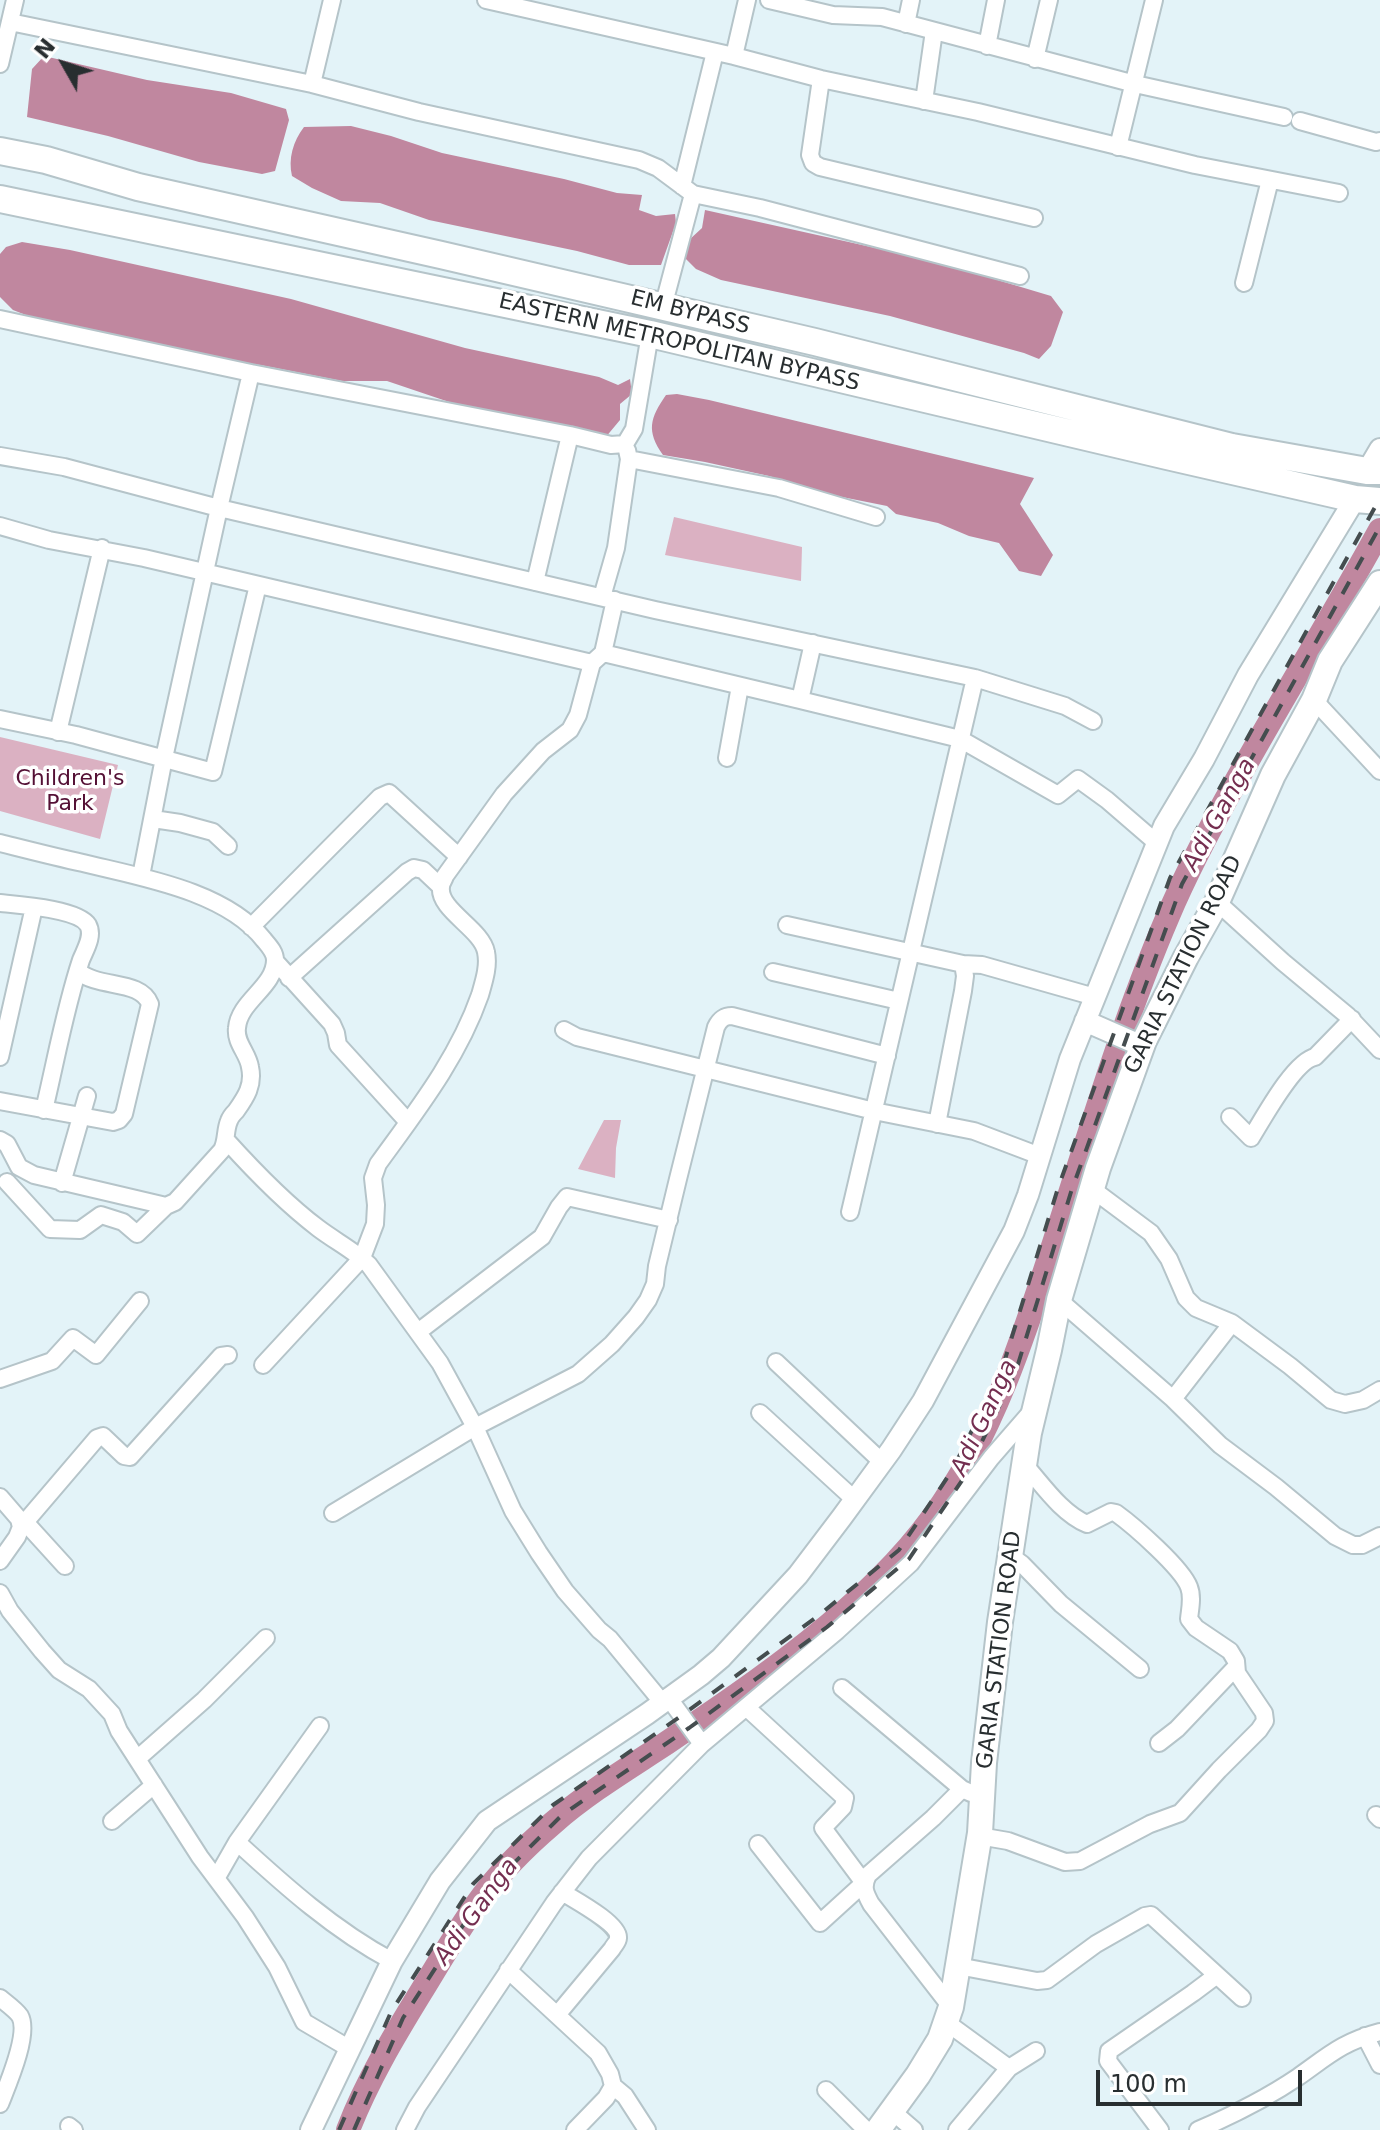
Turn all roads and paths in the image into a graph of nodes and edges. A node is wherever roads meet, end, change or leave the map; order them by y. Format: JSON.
{"nodes":[{"id":1,"x":332,"y":0,"type":"edge"},
{"id":2,"x":486,"y":0,"type":"edge"},
{"id":3,"x":747,"y":0,"type":"edge"},
{"id":4,"x":769,"y":0,"type":"edge"},
{"id":5,"x":911,"y":0,"type":"edge"},
{"id":6,"x":996,"y":0,"type":"edge"},
{"id":7,"x":1049,"y":0,"type":"edge"},
{"id":8,"x":1154,"y":0,"type":"edge"},
{"id":9,"x":10,"y":2,"type":"edge"},
{"id":10,"x":804,"y":4,"type":"edge"},
{"id":11,"x":543,"y":6,"type":"edge"},
{"id":12,"x":858,"y":8,"type":"edge"},
{"id":13,"x":10,"y":22,"type":"junction"},
{"id":14,"x":906,"y":24,"type":"junction"},
{"id":15,"x":934,"y":31,"type":"junction"},
{"id":16,"x":987,"y":46,"type":"junction"},
{"id":17,"x":715,"y":52,"type":"junction"},
{"id":18,"x":734,"y":56,"type":"junction"},
{"id":19,"x":1035,"y":59,"type":"junction"},
{"id":20,"x":0,"y":64,"type":"edge"},
{"id":21,"x":821,"y":79,"type":"junction"},
{"id":22,"x":312,"y":84,"type":"junction"},
{"id":23,"x":1135,"y":84,"type":"junction"},
{"id":24,"x":924,"y":101,"type":"junction"},
{"id":25,"x":1380,"y":141,"type":"edge"},
{"id":26,"x":1118,"y":147,"type":"junction"},
{"id":27,"x":0,"y":151,"type":"edge"},
{"id":28,"x":1270,"y":180,"type":"junction"},
{"id":29,"x":687,"y":190,"type":"junction"},
{"id":30,"x":1339,"y":193,"type":"dead end"},
{"id":31,"x":0,"y":199,"type":"edge"},
{"id":32,"x":1034,"y":218,"type":"dead end"},
{"id":33,"x":1020,"y":276,"type":"dead end"},
{"id":34,"x":1244,"y":283,"type":"dead end"},
{"id":35,"x":663,"y":307,"type":"junction"},
{"id":36,"x":0,"y":319,"type":"edge"},
{"id":37,"x":650,"y":334,"type":"junction"},
{"id":38,"x":251,"y":373,"type":"junction"},
{"id":39,"x":570,"y":435,"type":"junction"},
{"id":40,"x":627,"y":452,"type":"junction"},
{"id":41,"x":0,"y":456,"type":"edge"},
{"id":42,"x":1376,"y":464,"type":"edge"},
{"id":43,"x":1367,"y":500,"type":"edge"},
{"id":44,"x":219,"y":508,"type":"junction"},
{"id":45,"x":876,"y":517,"type":"dead end"},
{"id":46,"x":0,"y":526,"type":"edge"},
{"id":47,"x":102,"y":548,"type":"junction"},
{"id":48,"x":205,"y":573,"type":"junction"},
{"id":49,"x":535,"y":582,"type":"junction"},
{"id":50,"x":1380,"y":583,"type":"edge"},
{"id":51,"x":258,"y":585,"type":"junction"},
{"id":52,"x":609,"y":599,"type":"junction"},
{"id":53,"x":813,"y":643,"type":"junction"},
{"id":54,"x":597,"y":658,"type":"junction"},
{"id":55,"x":975,"y":678,"type":"junction"},
{"id":56,"x":740,"y":686,"type":"junction"},
{"id":57,"x":800,"y":700,"type":"junction"},
{"id":58,"x":1314,"y":700,"type":"junction"},
{"id":59,"x":0,"y":719,"type":"edge"},
{"id":60,"x":1093,"y":721,"type":"dead end"},
{"id":61,"x":58,"y":732,"type":"junction"},
{"id":62,"x":960,"y":739,"type":"junction"},
{"id":63,"x":164,"y":758,"type":"junction"},
{"id":64,"x":727,"y":758,"type":"dead end"},
{"id":65,"x":1380,"y":771,"type":"edge"},
{"id":66,"x":153,"y":819,"type":"junction"},
{"id":67,"x":0,"y":843,"type":"edge"},
{"id":68,"x":1158,"y":844,"type":"junction"},
{"id":69,"x":228,"y":846,"type":"dead end"},
{"id":70,"x":459,"y":857,"type":"junction"},
{"id":71,"x":141,"y":876,"type":"junction"},
{"id":72,"x":441,"y":887,"type":"junction"},
{"id":73,"x":1217,"y":902,"type":"junction"},
{"id":74,"x":0,"y":903,"type":"edge"},
{"id":75,"x":34,"y":907,"type":"junction"},
{"id":76,"x":787,"y":925,"type":"dead end"},
{"id":77,"x":251,"y":927,"type":"junction"},
{"id":78,"x":911,"y":952,"type":"junction"},
{"id":79,"x":275,"y":961,"type":"junction"},
{"id":80,"x":963,"y":964,"type":"junction"},
{"id":81,"x":78,"y":971,"type":"junction"},
{"id":82,"x":773,"y":972,"type":"dead end"},
{"id":83,"x":289,"y":978,"type":"junction"},
{"id":84,"x":1095,"y":997,"type":"junction"},
{"id":85,"x":899,"y":1001,"type":"junction"},
{"id":86,"x":1352,"y":1019,"type":"junction"},
{"id":87,"x":1085,"y":1021,"type":"junction"},
{"id":88,"x":564,"y":1030,"type":"dead end"},
{"id":89,"x":1142,"y":1046,"type":"junction"},
{"id":90,"x":1380,"y":1050,"type":"edge"},
{"id":91,"x":887,"y":1056,"type":"junction"},
{"id":92,"x":0,"y":1057,"type":"edge"},
{"id":93,"x":706,"y":1070,"type":"junction"},
{"id":94,"x":87,"y":1096,"type":"dead end"},
{"id":95,"x":0,"y":1101,"type":"edge"},
{"id":96,"x":44,"y":1110,"type":"junction"},
{"id":97,"x":874,"y":1111,"type":"junction"},
{"id":98,"x":81,"y":1116,"type":"junction"},
{"id":99,"x":1230,"y":1117,"type":"dead end"},
{"id":100,"x":408,"y":1122,"type":"junction"},
{"id":101,"x":937,"y":1124,"type":"junction"},
{"id":102,"x":0,"y":1140,"type":"edge"},
{"id":103,"x":227,"y":1141,"type":"junction"},
{"id":104,"x":1040,"y":1156,"type":"junction"},
{"id":105,"x":19,"y":1167,"type":"junction"},
{"id":106,"x":62,"y":1183,"type":"junction"},
{"id":107,"x":4,"y":1186,"type":"edge"},
{"id":108,"x":1092,"y":1189,"type":"junction"},
{"id":109,"x":166,"y":1206,"type":"junction"},
{"id":110,"x":850,"y":1212,"type":"dead end"},
{"id":111,"x":669,"y":1220,"type":"junction"},
{"id":112,"x":362,"y":1258,"type":"junction"},
{"id":113,"x":1059,"y":1300,"type":"junction"},
{"id":114,"x":140,"y":1301,"type":"dead end"},
{"id":115,"x":1232,"y":1323,"type":"junction"},
{"id":116,"x":418,"y":1332,"type":"junction"},
{"id":117,"x":228,"y":1355,"type":"dead end"},
{"id":118,"x":776,"y":1362,"type":"dead end"},
{"id":119,"x":263,"y":1365,"type":"dead end"},
{"id":120,"x":0,"y":1379,"type":"edge"},
{"id":121,"x":1380,"y":1390,"type":"edge"},
{"id":122,"x":1173,"y":1399,"type":"junction"},
{"id":123,"x":1035,"y":1408,"type":"junction"},
{"id":124,"x":760,"y":1413,"type":"dead end"},
{"id":125,"x":475,"y":1427,"type":"junction"},
{"id":126,"x":882,"y":1462,"type":"junction"},
{"id":127,"x":1024,"y":1464,"type":"junction"},
{"id":128,"x":0,"y":1497,"type":"edge"},
{"id":129,"x":855,"y":1500,"type":"junction"},
{"id":130,"x":333,"y":1513,"type":"dead end"},
{"id":131,"x":23,"y":1524,"type":"junction"},
{"id":132,"x":1380,"y":1536,"type":"edge"},
{"id":133,"x":1011,"y":1556,"type":"junction"},
{"id":134,"x":0,"y":1561,"type":"edge"},
{"id":135,"x":65,"y":1566,"type":"dead end"},
{"id":136,"x":0,"y":1593,"type":"edge"},
{"id":137,"x":5,"y":1616,"type":"edge"},
{"id":138,"x":266,"y":1638,"type":"dead end"},
{"id":139,"x":1235,"y":1668,"type":"junction"},
{"id":140,"x":1140,"y":1669,"type":"dead end"},
{"id":141,"x":842,"y":1688,"type":"dead end"},
{"id":142,"x":665,"y":1700,"type":"junction"},
{"id":143,"x":746,"y":1707,"type":"junction"},
{"id":144,"x":320,"y":1726,"type":"dead end"},
{"id":145,"x":1159,"y":1743,"type":"dead end"},
{"id":146,"x":702,"y":1744,"type":"junction"},
{"id":147,"x":137,"y":1759,"type":"junction"},
{"id":148,"x":154,"y":1785,"type":"junction"},
{"id":149,"x":972,"y":1792,"type":"junction"},
{"id":150,"x":112,"y":1821,"type":"dead end"},
{"id":151,"x":979,"y":1836,"type":"junction"},
{"id":152,"x":237,"y":1842,"type":"junction"},
{"id":153,"x":758,"y":1844,"type":"dead end"},
{"id":154,"x":217,"y":1877,"type":"junction"},
{"id":155,"x":864,"y":1883,"type":"junction"},
{"id":156,"x":562,"y":1892,"type":"junction"},
{"id":157,"x":392,"y":1961,"type":"junction"},
{"id":158,"x":958,"y":1966,"type":"junction"},
{"id":159,"x":508,"y":1970,"type":"junction"},
{"id":160,"x":1217,"y":1975,"type":"junction"},
{"id":161,"x":0,"y":1998,"type":"edge"},
{"id":162,"x":1242,"y":1998,"type":"dead end"},
{"id":163,"x":557,"y":2015,"type":"junction"},
{"id":164,"x":949,"y":2015,"type":"junction"},
{"id":165,"x":1373,"y":2034,"type":"edge"},
{"id":166,"x":350,"y":2049,"type":"junction"},
{"id":167,"x":1036,"y":2051,"type":"dead end"},
{"id":168,"x":1380,"y":2065,"type":"edge"},
{"id":169,"x":1009,"y":2068,"type":"junction"},
{"id":170,"x":613,"y":2086,"type":"junction"},
{"id":171,"x":826,"y":2090,"type":"dead end"},
{"id":172,"x":0,"y":2104,"type":"edge"},
{"id":173,"x":885,"y":2121,"type":"edge"},
{"id":174,"x":311,"y":2130,"type":"edge"},
{"id":175,"x":405,"y":2130,"type":"edge"},
{"id":176,"x":575,"y":2130,"type":"edge"},
{"id":177,"x":647,"y":2130,"type":"edge"},
{"id":178,"x":866,"y":2130,"type":"edge"},
{"id":179,"x":914,"y":2130,"type":"edge"},
{"id":180,"x":957,"y":2130,"type":"edge"},
{"id":181,"x":1160,"y":2130,"type":"edge"},
{"id":182,"x":1198,"y":2130,"type":"edge"}],
"edges":[{"from":1,"to":22,"type":"street"},
{"from":2,"to":11,"type":"street"},
{"from":3,"to":18,"type":"street"},
{"from":4,"to":10,"type":"street"},
{"from":5,"to":14,"type":"street"},
{"from":6,"to":16,"type":"street"},
{"from":7,"to":19,"type":"street"},
{"from":8,"to":23,"type":"street"},
{"from":9,"to":13,"type":"street"},
{"from":10,"to":12,"type":"street"},
{"from":11,"to":17,"type":"street"},
{"from":12,"to":14,"type":"street"},
{"from":13,"to":20,"type":"street"},
{"from":13,"to":22,"type":"street"},
{"from":14,"to":15,"type":"street"},
{"from":15,"to":16,"type":"street"},
{"from":15,"to":24,"type":"street"},
{"from":16,"to":19,"type":"street"},
{"from":17,"to":18,"type":"street"},
{"from":17,"to":29,"type":"street"},
{"from":18,"to":21,"type":"street"},
{"from":19,"to":23,"type":"street"},
{"from":21,"to":24,"type":"street"},
{"from":21,"to":32,"type":"street"},
{"from":22,"to":29,"type":"street"},
{"from":23,"to":25,"type":"street"},
{"from":23,"to":26,"type":"street"},
{"from":24,"to":26,"type":"street"},
{"from":26,"to":28,"type":"street"},
{"from":27,"to":35,"type":"main road","name":"EM BYPASS"},
{"from":28,"to":30,"type":"street"},
{"from":28,"to":34,"type":"street"},
{"from":29,"to":33,"type":"street"},
{"from":29,"to":35,"type":"street"},
{"from":31,"to":37,"type":"main road","name":"EASTERN METROPOLITAN BYPASS"},
{"from":35,"to":42,"type":"main road","name":"EM BYPASS"},
{"from":36,"to":38,"type":"street"},
{"from":37,"to":40,"type":"street"},
{"from":37,"to":43,"type":"main road","name":"EASTERN METROPOLITAN BYPASS"},
{"from":38,"to":39,"type":"street"},
{"from":38,"to":44,"type":"street"},
{"from":39,"to":40,"type":"street"},
{"from":39,"to":49,"type":"street"},
{"from":40,"to":45,"type":"street"},
{"from":40,"to":52,"type":"street"},
{"from":41,"to":44,"type":"street"},
{"from":43,"to":68,"type":"street"},
{"from":44,"to":48,"type":"street"},
{"from":44,"to":49,"type":"street"},
{"from":46,"to":47,"type":"street"},
{"from":47,"to":48,"type":"street"},
{"from":47,"to":61,"type":"street"},
{"from":48,"to":51,"type":"street"},
{"from":48,"to":63,"type":"street"},
{"from":49,"to":52,"type":"street"},
{"from":50,"to":58,"type":"main road","name":"GARIA STATION ROAD"},
{"from":51,"to":54,"type":"street"},
{"from":51,"to":63,"type":"street"},
{"from":52,"to":53,"type":"street"},
{"from":52,"to":54,"type":"street"},
{"from":53,"to":55,"type":"street"},
{"from":53,"to":57,"type":"street"},
{"from":54,"to":56,"type":"street"},
{"from":54,"to":70,"type":"street"},
{"from":55,"to":60,"type":"street"},
{"from":55,"to":62,"type":"street"},
{"from":56,"to":57,"type":"street"},
{"from":56,"to":64,"type":"street"},
{"from":57,"to":62,"type":"street"},
{"from":58,"to":65,"type":"street"},
{"from":58,"to":73,"type":"main road","name":"GARIA STATION ROAD"},
{"from":59,"to":61,"type":"street"},
{"from":61,"to":63,"type":"street"},
{"from":62,"to":68,"type":"street"},
{"from":62,"to":78,"type":"street"},
{"from":63,"to":66,"type":"street"},
{"from":66,"to":69,"type":"street"},
{"from":66,"to":71,"type":"street"},
{"from":67,"to":71,"type":"street"},
{"from":68,"to":84,"type":"street"},
{"from":70,"to":72,"type":"street"},
{"from":70,"to":77,"type":"street"},
{"from":71,"to":77,"type":"street"},
{"from":72,"to":83,"type":"street"},
{"from":72,"to":100,"type":"street"},
{"from":73,"to":86,"type":"street"},
{"from":73,"to":89,"type":"main road","name":"GARIA STATION ROAD"},
{"from":74,"to":75,"type":"street"},
{"from":75,"to":81,"type":"street"},
{"from":75,"to":92,"type":"street"},
{"from":76,"to":78,"type":"street"},
{"from":77,"to":79,"type":"street"},
{"from":78,"to":80,"type":"street"},
{"from":78,"to":85,"type":"street"},
{"from":79,"to":83,"type":"street"},
{"from":79,"to":103,"type":"street"},
{"from":80,"to":84,"type":"street"},
{"from":80,"to":101,"type":"street"},
{"from":81,"to":96,"type":"street"},
{"from":81,"to":98,"type":"street"},
{"from":82,"to":85,"type":"street"},
{"from":83,"to":100,"type":"street"},
{"from":84,"to":87,"type":"street"},
{"from":85,"to":91,"type":"street"},
{"from":86,"to":90,"type":"street"},
{"from":86,"to":99,"type":"street"},
{"from":87,"to":89,"type":"street"},
{"from":87,"to":104,"type":"street"},
{"from":88,"to":93,"type":"street"},
{"from":89,"to":108,"type":"main road","name":"GARIA STATION ROAD"},
{"from":91,"to":93,"type":"street"},
{"from":91,"to":97,"type":"street"},
{"from":93,"to":97,"type":"street"},
{"from":93,"to":111,"type":"street"},
{"from":94,"to":98,"type":"street"},
{"from":95,"to":96,"type":"street"},
{"from":96,"to":98,"type":"street"},
{"from":97,"to":101,"type":"street"},
{"from":97,"to":110,"type":"street"},
{"from":98,"to":106,"type":"street"},
{"from":100,"to":112,"type":"street"},
{"from":101,"to":104,"type":"street"},
{"from":102,"to":105,"type":"street"},
{"from":103,"to":109,"type":"street"},
{"from":103,"to":112,"type":"street"},
{"from":104,"to":126,"type":"street"},
{"from":105,"to":106,"type":"street"},
{"from":105,"to":107,"type":"street"},
{"from":106,"to":109,"type":"street"},
{"from":107,"to":109,"type":"street"},
{"from":108,"to":113,"type":"main road","name":"GARIA STATION ROAD"},
{"from":108,"to":115,"type":"street"},
{"from":111,"to":116,"type":"street"},
{"from":111,"to":125,"type":"street"},
{"from":112,"to":116,"type":"street"},
{"from":112,"to":119,"type":"street"},
{"from":113,"to":122,"type":"street"},
{"from":113,"to":123,"type":"main road","name":"GARIA STATION ROAD"},
{"from":114,"to":120,"type":"street"},
{"from":115,"to":121,"type":"street"},
{"from":115,"to":122,"type":"street"},
{"from":116,"to":125,"type":"street"},
{"from":117,"to":131,"type":"street"},
{"from":118,"to":126,"type":"street"},
{"from":122,"to":132,"type":"street"},
{"from":123,"to":127,"type":"main road","name":"GARIA STATION ROAD"},
{"from":123,"to":143,"type":"street"},
{"from":124,"to":129,"type":"street"},
{"from":125,"to":130,"type":"street"},
{"from":125,"to":142,"type":"street"},
{"from":126,"to":129,"type":"street"},
{"from":127,"to":133,"type":"main road","name":"GARIA STATION ROAD"},
{"from":127,"to":139,"type":"street"},
{"from":128,"to":131,"type":"street"},
{"from":129,"to":142,"type":"street"},
{"from":131,"to":134,"type":"street"},
{"from":131,"to":135,"type":"street"},
{"from":133,"to":140,"type":"street"},
{"from":133,"to":149,"type":"main road","name":"GARIA STATION ROAD"},
{"from":136,"to":137,"type":"street"},
{"from":137,"to":147,"type":"street"},
{"from":138,"to":147,"type":"street"},
{"from":139,"to":145,"type":"street"},
{"from":139,"to":151,"type":"street"},
{"from":141,"to":149,"type":"street"},
{"from":142,"to":146,"type":"street"},
{"from":142,"to":157,"type":"street"},
{"from":143,"to":146,"type":"street"},
{"from":143,"to":155,"type":"street"},
{"from":144,"to":152,"type":"street"},
{"from":146,"to":156,"type":"street"},
{"from":147,"to":148,"type":"street"},
{"from":148,"to":150,"type":"street"},
{"from":148,"to":154,"type":"street"},
{"from":149,"to":151,"type":"main road","name":"GARIA STATION ROAD"},
{"from":149,"to":155,"type":"street"},
{"from":151,"to":158,"type":"main road","name":"GARIA STATION ROAD"},
{"from":152,"to":154,"type":"street"},
{"from":152,"to":157,"type":"street"},
{"from":153,"to":155,"type":"street"},
{"from":154,"to":166,"type":"street"},
{"from":155,"to":164,"type":"street"},
{"from":156,"to":159,"type":"street"},
{"from":156,"to":163,"type":"street"},
{"from":157,"to":166,"type":"street"},
{"from":158,"to":160,"type":"street"},
{"from":158,"to":164,"type":"main road","name":"GARIA STATION ROAD"},
{"from":159,"to":163,"type":"street"},
{"from":159,"to":175,"type":"street"},
{"from":160,"to":162,"type":"street"},
{"from":160,"to":181,"type":"street"},
{"from":161,"to":172,"type":"street"},
{"from":163,"to":170,"type":"street"},
{"from":164,"to":169,"type":"street"},
{"from":164,"to":173,"type":"main road","name":"GARIA STATION ROAD"},
{"from":165,"to":168,"type":"street"},
{"from":165,"to":182,"type":"street"},
{"from":166,"to":174,"type":"street"},
{"from":167,"to":169,"type":"street"},
{"from":169,"to":180,"type":"street"},
{"from":170,"to":176,"type":"street"},
{"from":170,"to":177,"type":"street"},
{"from":171,"to":178,"type":"street"},
{"from":173,"to":179,"type":"street"}]}
